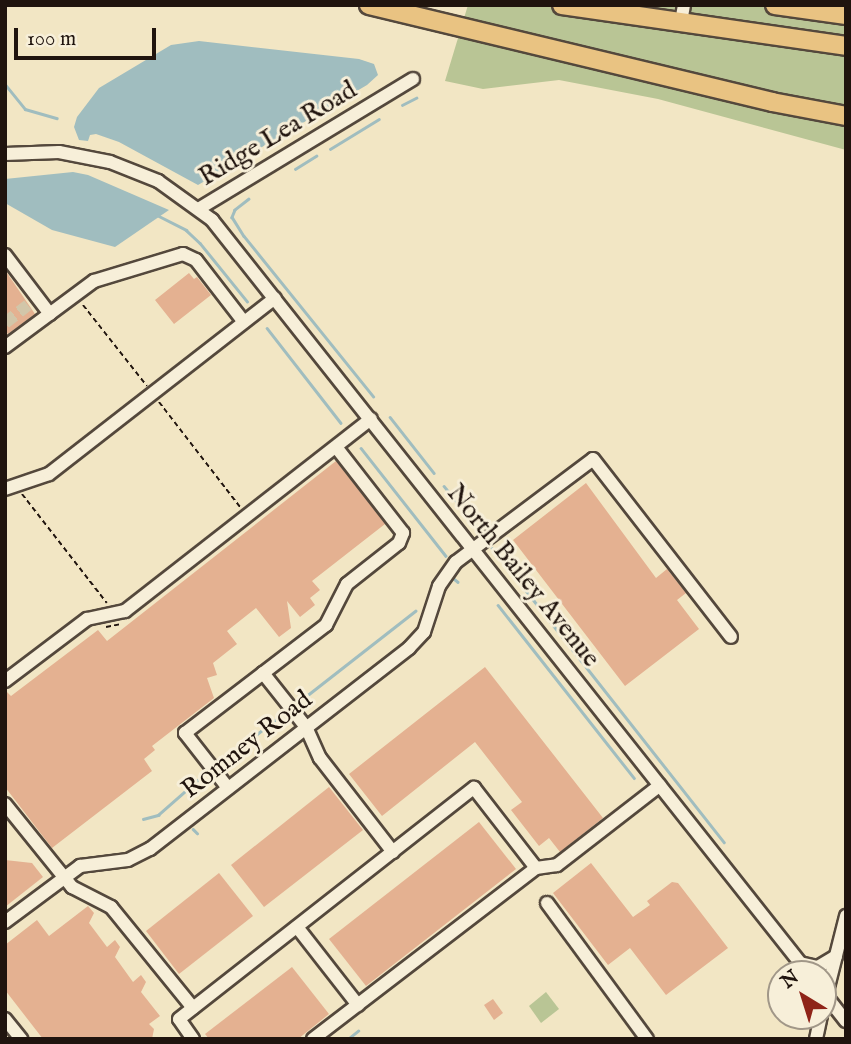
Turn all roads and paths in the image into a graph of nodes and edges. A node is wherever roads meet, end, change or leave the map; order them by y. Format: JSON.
{"nodes":[{"id":1,"x":369,"y":5,"type":"edge"},
{"id":2,"x":562,"y":5,"type":"edge"},
{"id":3,"x":775,"y":5,"type":"edge"},
{"id":4,"x":682,"y":14,"type":"edge"},
{"id":5,"x":846,"y":15,"type":"edge"},
{"id":6,"x":846,"y":46,"type":"edge"},
{"id":7,"x":413,"y":79,"type":"dead end"},
{"id":8,"x":846,"y":116,"type":"edge"},
{"id":9,"x":5,"y":154,"type":"edge"},
{"id":10,"x":200,"y":208,"type":"junction"},
{"id":11,"x":5,"y":255,"type":"edge"},
{"id":12,"x":275,"y":298,"type":"junction"},
{"id":13,"x":79,"y":299,"type":"dead end"},
{"id":14,"x":50,"y":314,"type":"junction"},
{"id":15,"x":244,"y":323,"type":"junction"},
{"id":16,"x":5,"y":347,"type":"edge"},
{"id":17,"x":149,"y":390,"type":"dead end"},
{"id":18,"x":156,"y":398,"type":"dead end"},
{"id":19,"x":371,"y":419,"type":"junction"},
{"id":20,"x":336,"y":447,"type":"junction"},
{"id":21,"x":5,"y":488,"type":"edge"},
{"id":22,"x":19,"y":491,"type":"dead end"},
{"id":23,"x":242,"y":508,"type":"dead end"},
{"id":24,"x":473,"y":550,"type":"junction"},
{"id":25,"x":110,"y":607,"type":"dead end"},
{"id":26,"x":732,"y":637,"type":"dead end"},
{"id":27,"x":263,"y":673,"type":"junction"},
{"id":28,"x":5,"y":681,"type":"edge"},
{"id":29,"x":306,"y":727,"type":"junction"},
{"id":30,"x":660,"y":785,"type":"junction"},
{"id":31,"x":228,"y":788,"type":"junction"},
{"id":32,"x":5,"y":804,"type":"edge"},
{"id":33,"x":393,"y":852,"type":"junction"},
{"id":34,"x":536,"y":868,"type":"junction"},
{"id":35,"x":63,"y":878,"type":"junction"},
{"id":36,"x":547,"y":902,"type":"dead end"},
{"id":37,"x":846,"y":916,"type":"edge"},
{"id":38,"x":5,"y":922,"type":"edge"},
{"id":39,"x":297,"y":927,"type":"junction"},
{"id":40,"x":836,"y":956,"type":"junction"},
{"id":41,"x":798,"y":960,"type":"edge"},
{"id":42,"x":829,"y":960,"type":"edge"},
{"id":43,"x":835,"y":960,"type":"edge"},
{"id":44,"x":358,"y":1005,"type":"junction"},
{"id":45,"x":193,"y":1008,"type":"junction"},
{"id":46,"x":5,"y":1019,"type":"edge"},
{"id":47,"x":20,"y":1039,"type":"edge"},
{"id":48,"x":193,"y":1039,"type":"edge"},
{"id":49,"x":313,"y":1039,"type":"edge"},
{"id":50,"x":647,"y":1039,"type":"edge"}],
"edges":[{"from":1,"to":8,"type":"highway"},
{"from":2,"to":4,"type":"highway"},
{"from":3,"to":5,"type":"highway"},
{"from":4,"to":6,"type":"highway"},
{"from":7,"to":10,"type":"street","name":"Ridge Lea Road"},
{"from":9,"to":10,"type":"street","name":"Ridge Lea Road"},
{"from":10,"to":12,"type":"street","name":"North Bailey Avenue"},
{"from":11,"to":14,"type":"street"},
{"from":12,"to":15,"type":"street"},
{"from":12,"to":19,"type":"street","name":"North Bailey Avenue"},
{"from":13,"to":17,"type":"path"},
{"from":14,"to":15,"type":"street"},
{"from":14,"to":16,"type":"street"},
{"from":15,"to":21,"type":"street"},
{"from":18,"to":23,"type":"path"},
{"from":19,"to":20,"type":"street"},
{"from":19,"to":24,"type":"street","name":"North Bailey Avenue"},
{"from":20,"to":27,"type":"street"},
{"from":20,"to":28,"type":"street"},
{"from":22,"to":25,"type":"path"},
{"from":24,"to":26,"type":"street","name":"Romney Road"},
{"from":24,"to":29,"type":"street","name":"Romney Road"},
{"from":24,"to":30,"type":"street","name":"North Bailey Avenue"},
{"from":27,"to":29,"type":"street"},
{"from":27,"to":31,"type":"street"},
{"from":29,"to":31,"type":"street","name":"Romney Road"},
{"from":29,"to":33,"type":"street"},
{"from":30,"to":34,"type":"street"},
{"from":30,"to":41,"type":"street","name":"North Bailey Avenue"},
{"from":31,"to":35,"type":"street","name":"Romney Road"},
{"from":32,"to":35,"type":"street"},
{"from":33,"to":34,"type":"street"},
{"from":33,"to":39,"type":"street"},
{"from":34,"to":44,"type":"street"},
{"from":35,"to":38,"type":"street","name":"Romney Road"},
{"from":35,"to":45,"type":"street"},
{"from":36,"to":50,"type":"street"},
{"from":37,"to":40,"type":"street"},
{"from":39,"to":44,"type":"street"},
{"from":39,"to":45,"type":"street"},
{"from":40,"to":42,"type":"street"},
{"from":40,"to":43,"type":"street"},
{"from":44,"to":49,"type":"street"},
{"from":45,"to":48,"type":"street"},
{"from":46,"to":47,"type":"street"}]}
